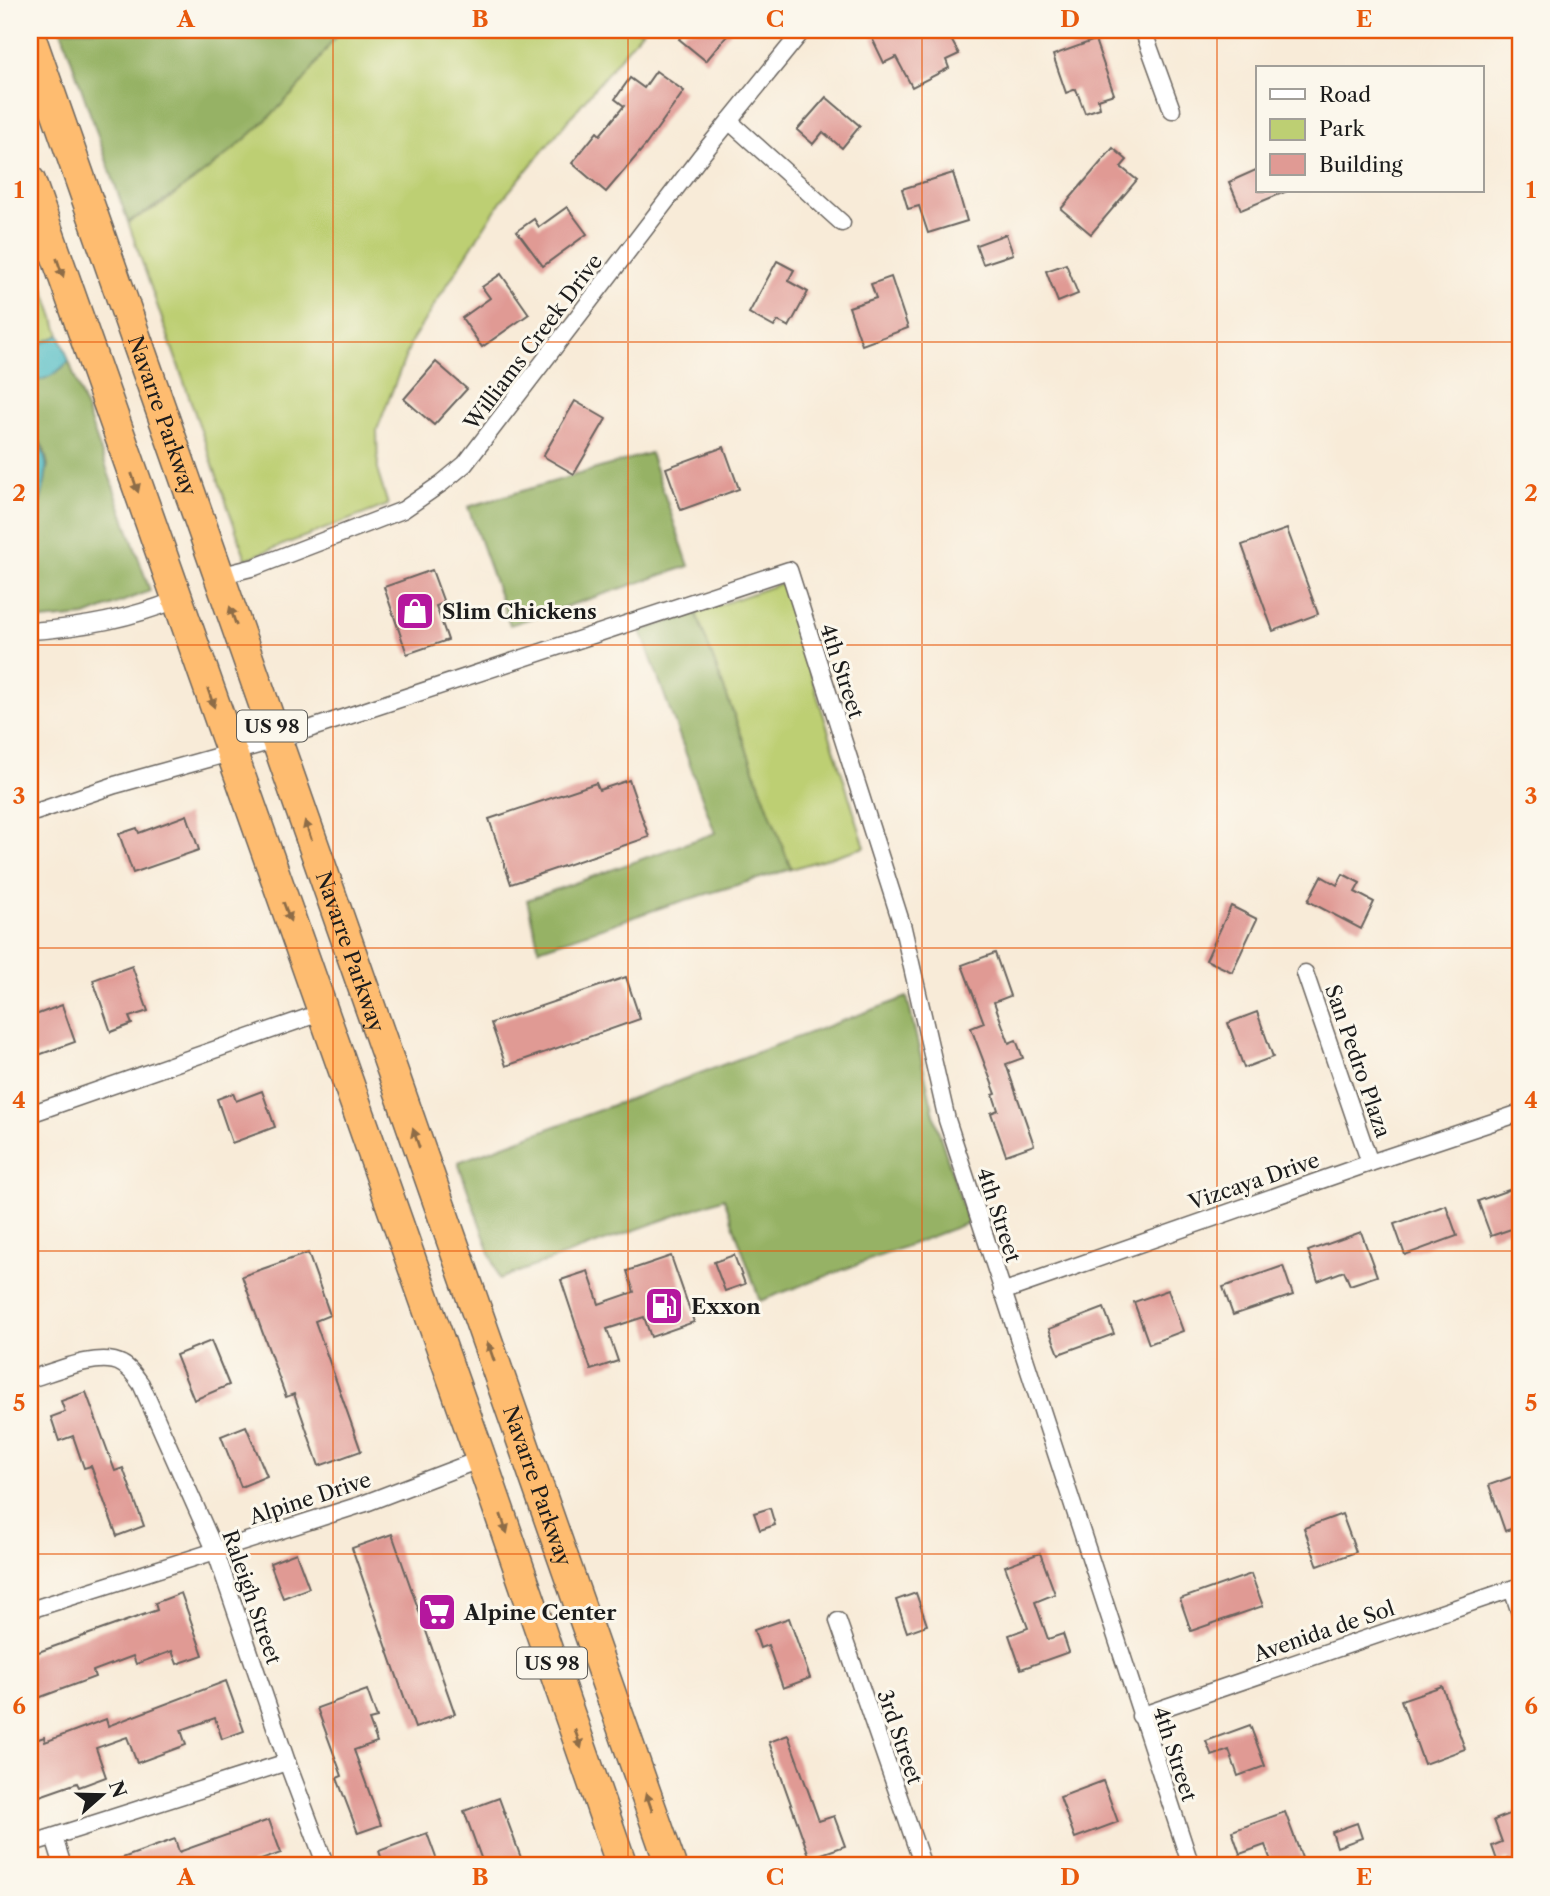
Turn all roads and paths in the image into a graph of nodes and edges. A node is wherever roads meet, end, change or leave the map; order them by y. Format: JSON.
{"nodes":[{"id":1,"x":803,"y":30,"type":"edge"},
{"id":2,"x":1143,"y":30,"type":"edge"},
{"id":3,"x":30,"y":36,"type":"edge"},
{"id":4,"x":1172,"y":110,"type":"dead end"},
{"id":5,"x":729,"y":121,"type":"junction"},
{"id":6,"x":30,"y":181,"type":"edge"},
{"id":7,"x":842,"y":223,"type":"dead end"},
{"id":8,"x":219,"y":576,"type":"junction"},
{"id":9,"x":176,"y":600,"type":"junction"},
{"id":10,"x":30,"y":631,"type":"edge"},
{"id":11,"x":276,"y":740,"type":"junction"},
{"id":12,"x":231,"y":754,"type":"junction"},
{"id":13,"x":30,"y":814,"type":"edge"},
{"id":14,"x":1306,"y":973,"type":"dead end"},
{"id":15,"x":323,"y":1012,"type":"junction"},
{"id":16,"x":1520,"y":1113,"type":"edge"},
{"id":17,"x":30,"y":1114,"type":"edge"},
{"id":18,"x":372,"y":1152,"type":"junction"},
{"id":19,"x":1370,"y":1163,"type":"junction"},
{"id":20,"x":1002,"y":1292,"type":"junction"},
{"id":21,"x":30,"y":1379,"type":"edge"},
{"id":22,"x":514,"y":1417,"type":"junction"},
{"id":23,"x":481,"y":1459,"type":"junction"},
{"id":24,"x":215,"y":1550,"type":"junction"},
{"id":25,"x":1516,"y":1588,"type":"edge"},
{"id":26,"x":30,"y":1609,"type":"edge"},
{"id":27,"x":1520,"y":1613,"type":"edge"},
{"id":28,"x":838,"y":1621,"type":"dead end"},
{"id":29,"x":1140,"y":1716,"type":"junction"},
{"id":30,"x":623,"y":1727,"type":"junction"},
{"id":31,"x":287,"y":1762,"type":"junction"},
{"id":32,"x":54,"y":1837,"type":"junction"},
{"id":33,"x":30,"y":1844,"type":"edge"},
{"id":34,"x":63,"y":1866,"type":"edge"},
{"id":35,"x":326,"y":1866,"type":"edge"},
{"id":36,"x":622,"y":1866,"type":"edge"},
{"id":37,"x":671,"y":1866,"type":"edge"},
{"id":38,"x":923,"y":1866,"type":"edge"},
{"id":39,"x":1191,"y":1866,"type":"edge"}],
"edges":[{"from":1,"to":5,"type":"street","name":"Williams Creek Drive"},
{"from":2,"to":4,"type":"street"},
{"from":3,"to":8,"type":"highway","name":"Navarre Parkway","number":"US 98"},
{"from":5,"to":7,"type":"street"},
{"from":5,"to":8,"type":"street","name":"Williams Creek Drive"},
{"from":6,"to":9,"type":"highway","number":"US 98","one_way":true},
{"from":11,"to":8,"type":"highway","name":"Navarre Parkway","number":"US 98","one_way":true},
{"from":9,"to":10,"type":"street"},
{"from":9,"to":12,"type":"highway","number":"US 98","one_way":true},
{"from":11,"to":12,"type":"street"},
{"from":11,"to":20,"type":"street","name":"4th Street"},
{"from":22,"to":11,"type":"highway","name":"Navarre Parkway","number":"US 98","one_way":true},
{"from":12,"to":13,"type":"street"},
{"from":12,"to":15,"type":"highway","number":"US 98","one_way":true},
{"from":14,"to":19,"type":"street","name":"San Pedro Plaza"},
{"from":15,"to":17,"type":"street"},
{"from":15,"to":18,"type":"highway","number":"US 98"},
{"from":16,"to":19,"type":"street","name":"Vizcaya Drive"},
{"from":18,"to":22,"type":"highway"},
{"from":18,"to":23,"type":"highway","number":"US 98"},
{"from":19,"to":20,"type":"street","name":"Vizcaya Drive"},
{"from":20,"to":29,"type":"street","name":"4th Street"},
{"from":21,"to":24,"type":"street","name":"Raleigh Street"},
{"from":22,"to":30,"type":"highway","name":"Navarre Parkway","number":"US 98"},
{"from":23,"to":24,"type":"street","name":"Alpine Drive"},
{"from":23,"to":30,"type":"highway"},
{"from":23,"to":36,"type":"highway","number":"US 98","one_way":true},
{"from":24,"to":26,"type":"street","name":"Alpine Drive"},
{"from":24,"to":31,"type":"street","name":"Raleigh Street"},
{"from":25,"to":27,"type":"street"},
{"from":25,"to":29,"type":"street","name":"Avenida de Sol"},
{"from":28,"to":38,"type":"street","name":"3rd Street"},
{"from":29,"to":39,"type":"street","name":"4th Street"},
{"from":37,"to":30,"type":"highway","name":"Navarre Parkway","number":"US 98","one_way":true},
{"from":31,"to":32,"type":"street"},
{"from":31,"to":35,"type":"street","name":"Raleigh Street"},
{"from":32,"to":33,"type":"street"},
{"from":32,"to":34,"type":"street"}]}
